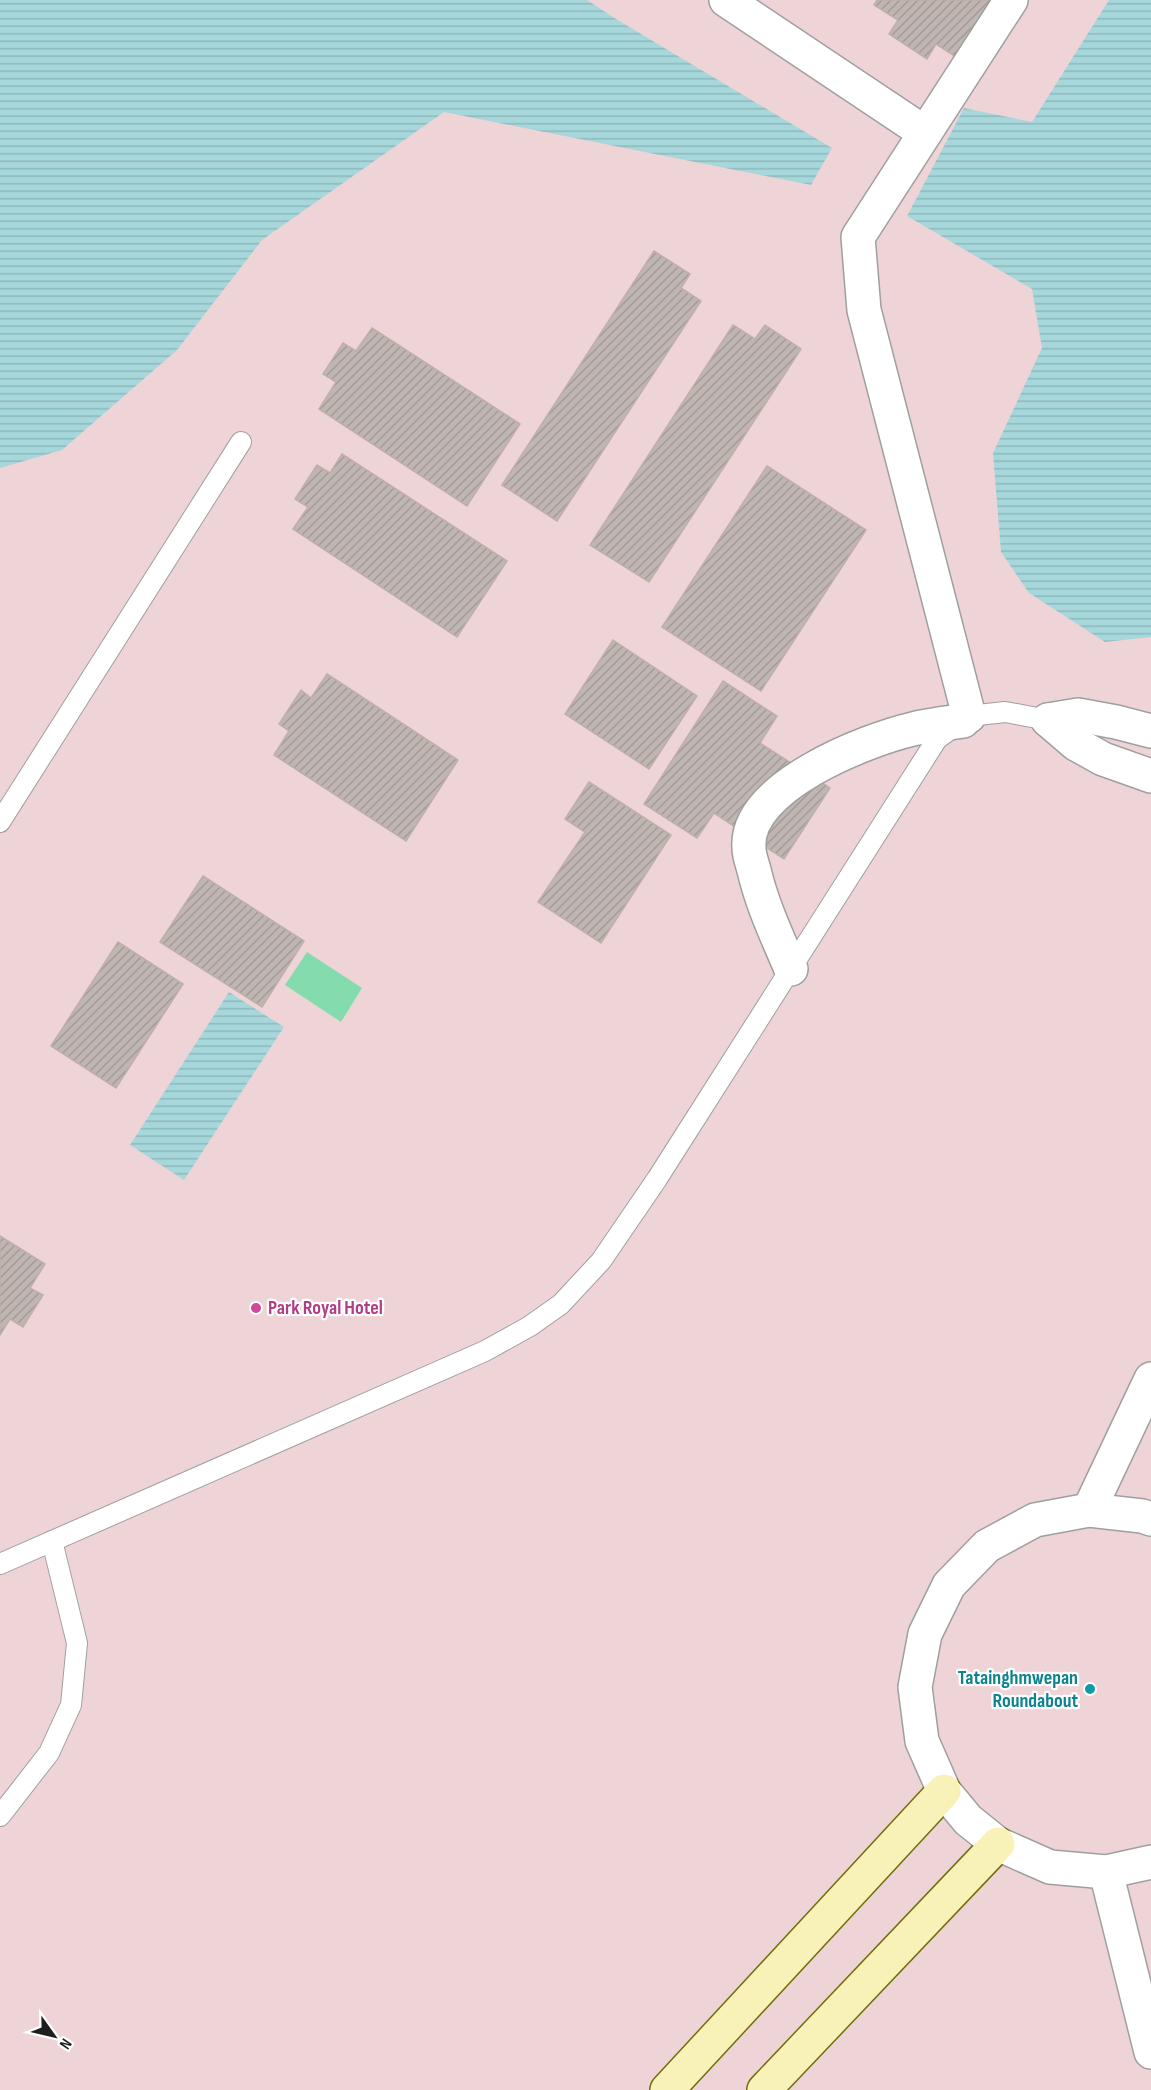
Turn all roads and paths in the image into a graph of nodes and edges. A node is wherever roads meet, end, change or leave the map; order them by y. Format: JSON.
{"nodes":[{"id":1,"x":726,"y":0,"type":"edge"},
{"id":2,"x":1011,"y":0,"type":"edge"},
{"id":3,"x":925,"y":133,"type":"junction"},
{"id":4,"x":241,"y":442,"type":"dead end"},
{"id":5,"x":966,"y":719,"type":"junction"},
{"id":6,"x":1048,"y":720,"type":"junction"},
{"id":7,"x":1151,"y":731,"type":"edge"},
{"id":8,"x":1151,"y":776,"type":"edge"},
{"id":9,"x":0,"y":822,"type":"edge"},
{"id":10,"x":791,"y":969,"type":"junction"},
{"id":11,"x":1151,"y":1379,"type":"edge"},
{"id":12,"x":1089,"y":1510,"type":"junction"},
{"id":13,"x":1151,"y":1520,"type":"edge"},
{"id":14,"x":52,"y":1541,"type":"junction"},
{"id":15,"x":0,"y":1564,"type":"edge"},
{"id":16,"x":944,"y":1791,"type":"junction"},
{"id":17,"x":0,"y":1816,"type":"edge"},
{"id":18,"x":998,"y":1844,"type":"junction"},
{"id":19,"x":1151,"y":1862,"type":"edge"},
{"id":20,"x":1106,"y":1872,"type":"junction"},
{"id":21,"x":1151,"y":2052,"type":"edge"},
{"id":22,"x":667,"y":2090,"type":"edge"},
{"id":23,"x":764,"y":2090,"type":"edge"}],
"edges":[{"from":1,"to":3,"type":"street"},
{"from":2,"to":3,"type":"street"},
{"from":3,"to":5,"type":"street"},
{"from":4,"to":9,"type":"lane"},
{"from":5,"to":6,"type":"lane"},
{"from":5,"to":10,"type":"lane"},
{"from":5,"to":10,"type":"street"},
{"from":6,"to":7,"type":"street"},
{"from":6,"to":8,"type":"street"},
{"from":10,"to":14,"type":"lane"},
{"from":11,"to":12,"type":"street"},
{"from":12,"to":13,"type":"street"},
{"from":12,"to":16,"type":"street"},
{"from":14,"to":15,"type":"lane"},
{"from":14,"to":17,"type":"lane"},
{"from":16,"to":18,"type":"street"},
{"from":16,"to":22,"type":"main road"},
{"from":18,"to":20,"type":"street"},
{"from":18,"to":23,"type":"main road"},
{"from":19,"to":20,"type":"street"},
{"from":20,"to":21,"type":"street"}]}
